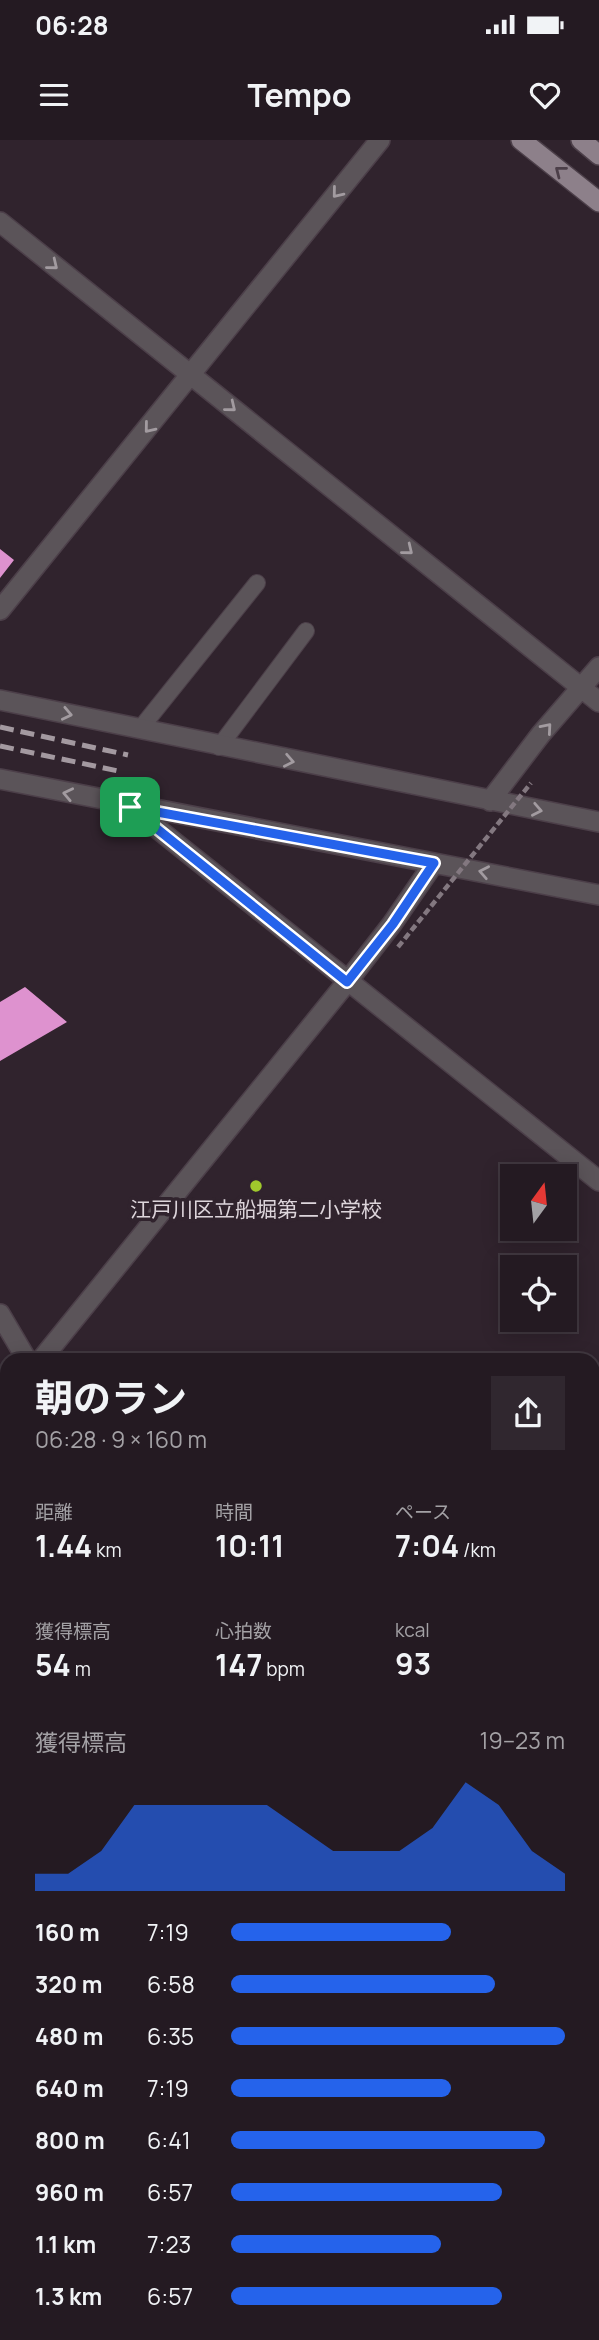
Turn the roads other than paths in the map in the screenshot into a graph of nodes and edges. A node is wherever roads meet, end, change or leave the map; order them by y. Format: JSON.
{"nodes":[{"id":1,"x":380,"y":140,"type":"edge"},
{"id":2,"x":521,"y":140,"type":"edge"},
{"id":3,"x":581,"y":140,"type":"edge"},
{"id":4,"x":599,"y":155,"type":"edge"},
{"id":5,"x":599,"y":202,"type":"edge"},
{"id":6,"x":0,"y":222,"type":"edge"},
{"id":7,"x":192,"y":376,"type":"junction"},
{"id":8,"x":257,"y":583,"type":"dead end"},
{"id":9,"x":0,"y":610,"type":"edge"},
{"id":10,"x":306,"y":631,"type":"dead end"},
{"id":11,"x":599,"y":667,"type":"edge"},
{"id":12,"x":582,"y":688,"type":"junction"},
{"id":13,"x":0,"y":700,"type":"edge"},
{"id":14,"x":599,"y":702,"type":"edge"},
{"id":15,"x":140,"y":729,"type":"junction"},
{"id":16,"x":219,"y":747,"type":"junction"},
{"id":17,"x":0,"y":779,"type":"edge"},
{"id":18,"x":490,"y":801,"type":"junction"},
{"id":19,"x":130,"y":807,"type":"junction"},
{"id":20,"x":599,"y":822,"type":"edge"},
{"id":21,"x":434,"y":863,"type":"junction"},
{"id":22,"x":599,"y":895,"type":"edge"},
{"id":23,"x":347,"y":982,"type":"junction"},
{"id":24,"x":599,"y":1181,"type":"edge"},
{"id":25,"x":0,"y":1314,"type":"edge"},
{"id":26,"x":23,"y":1353,"type":"edge"},
{"id":27,"x":47,"y":1353,"type":"edge"}],
"edges":[{"from":1,"to":7,"type":"street","one_way":true},
{"from":5,"to":2,"type":"main road","one_way":true},
{"from":3,"to":4,"type":"main road"},
{"from":6,"to":7,"type":"street","one_way":true},
{"from":7,"to":9,"type":"street","one_way":true},
{"from":7,"to":12,"type":"street","one_way":true},
{"from":8,"to":15,"type":"lane"},
{"from":10,"to":16,"type":"lane"},
{"from":11,"to":12,"type":"street"},
{"from":12,"to":14,"type":"street"},
{"from":18,"to":12,"type":"street","one_way":true},
{"from":13,"to":15,"type":"street","one_way":true},
{"from":15,"to":16,"type":"street"},
{"from":16,"to":18,"type":"street","one_way":true},
{"from":19,"to":17,"type":"street","one_way":true},
{"from":18,"to":20,"type":"street","one_way":true},
{"from":19,"to":21,"type":"street"},
{"from":19,"to":23,"type":"street"},
{"from":22,"to":21,"type":"street","one_way":true},
{"from":21,"to":23,"type":"street"},
{"from":23,"to":24,"type":"street"},
{"from":23,"to":27,"type":"street"},
{"from":25,"to":26,"type":"street"}]}
